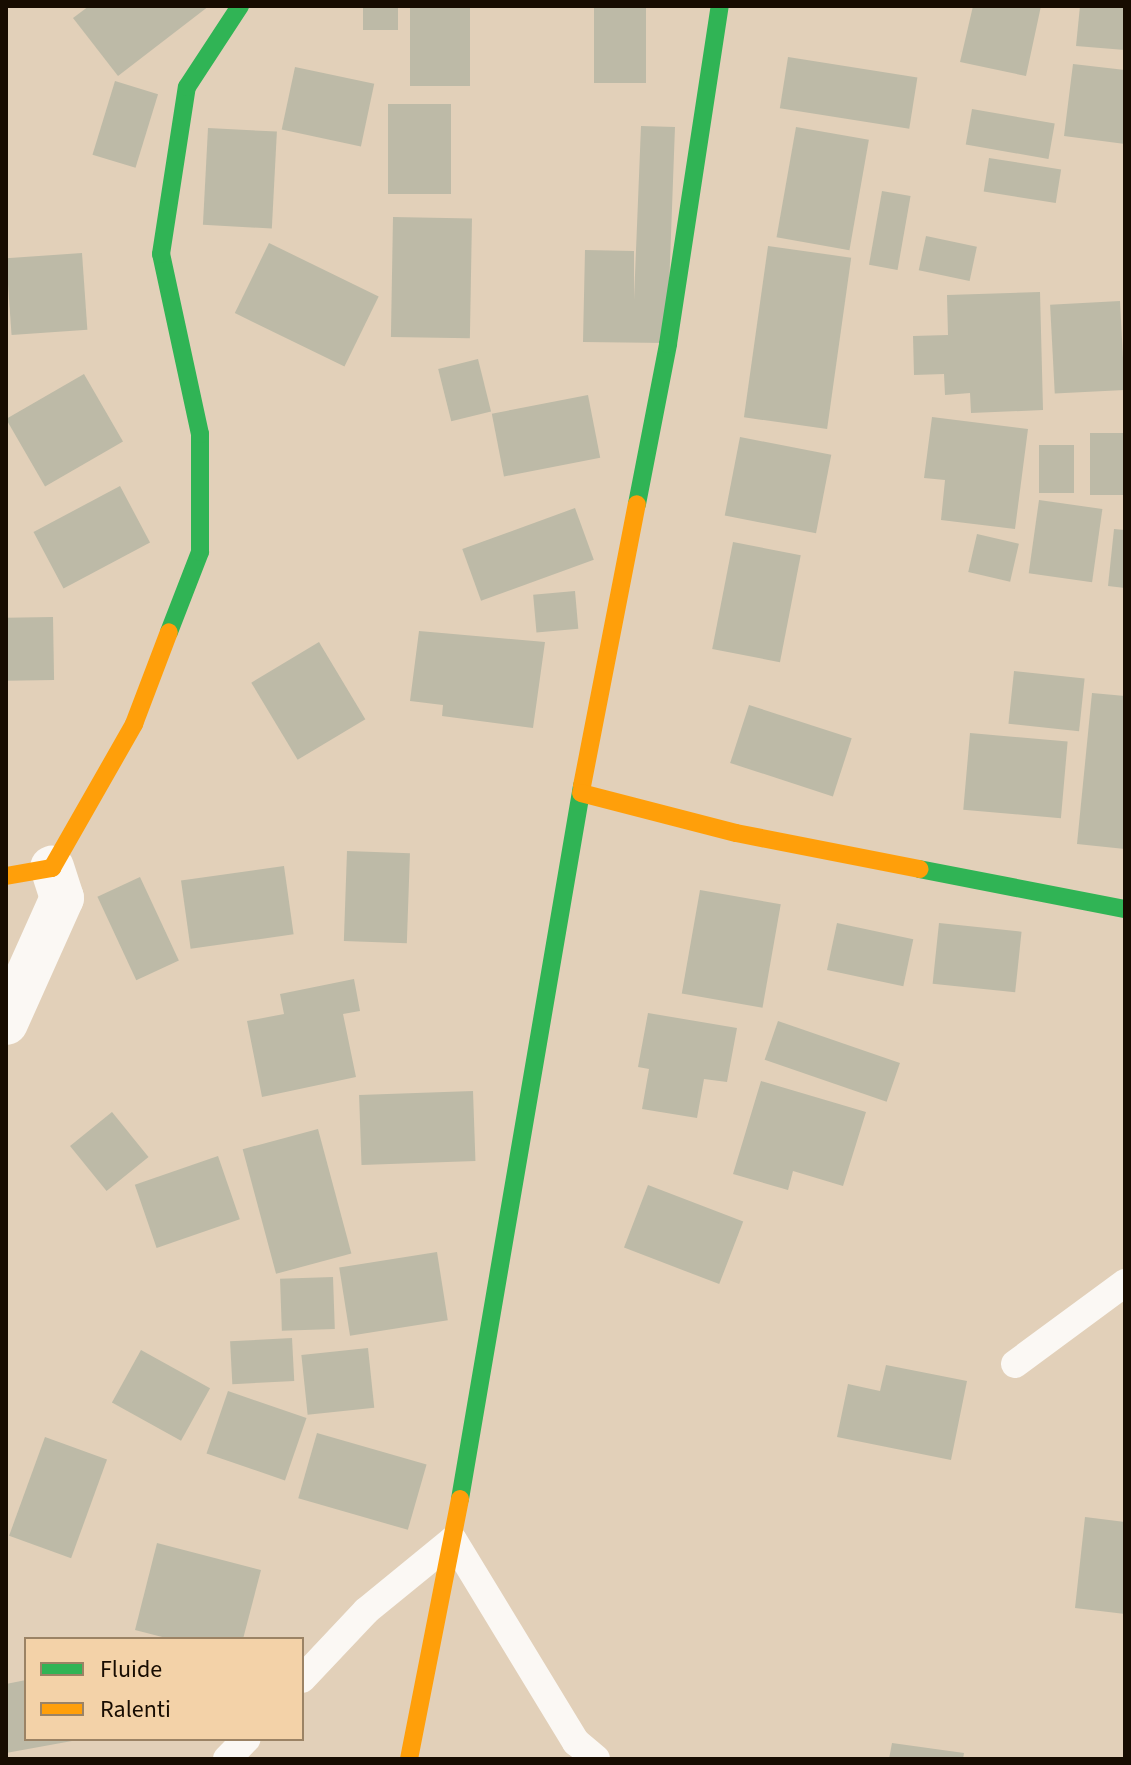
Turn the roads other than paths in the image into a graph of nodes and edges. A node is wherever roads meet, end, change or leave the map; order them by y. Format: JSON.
{"nodes":[{"id":1,"x":240,"y":6,"type":"edge"},
{"id":2,"x":720,"y":6,"type":"edge"},
{"id":3,"x":581,"y":793,"type":"junction"},
{"id":4,"x":52,"y":868,"type":"junction"},
{"id":5,"x":6,"y":876,"type":"edge"},
{"id":6,"x":1125,"y":909,"type":"edge"},
{"id":7,"x":6,"y":1023,"type":"edge"},
{"id":8,"x":1125,"y":1283,"type":"edge"},
{"id":9,"x":1015,"y":1364,"type":"dead end"},
{"id":10,"x":453,"y":1540,"type":"junction"},
{"id":11,"x":304,"y":1677,"type":"edge"},
{"id":12,"x":244,"y":1741,"type":"edge"},
{"id":13,"x":227,"y":1759,"type":"edge"},
{"id":14,"x":409,"y":1759,"type":"edge"},
{"id":15,"x":596,"y":1759,"type":"edge"}],
"edges":[{"from":1,"to":4,"type":"main road"},
{"from":2,"to":3,"type":"main road"},
{"from":3,"to":6,"type":"main road"},
{"from":3,"to":10,"type":"main road"},
{"from":4,"to":5,"type":"main road"},
{"from":4,"to":7,"type":"street"},
{"from":8,"to":9,"type":"lane"},
{"from":10,"to":11,"type":"lane"},
{"from":10,"to":14,"type":"main road"},
{"from":10,"to":15,"type":"lane"},
{"from":12,"to":13,"type":"lane"}]}
